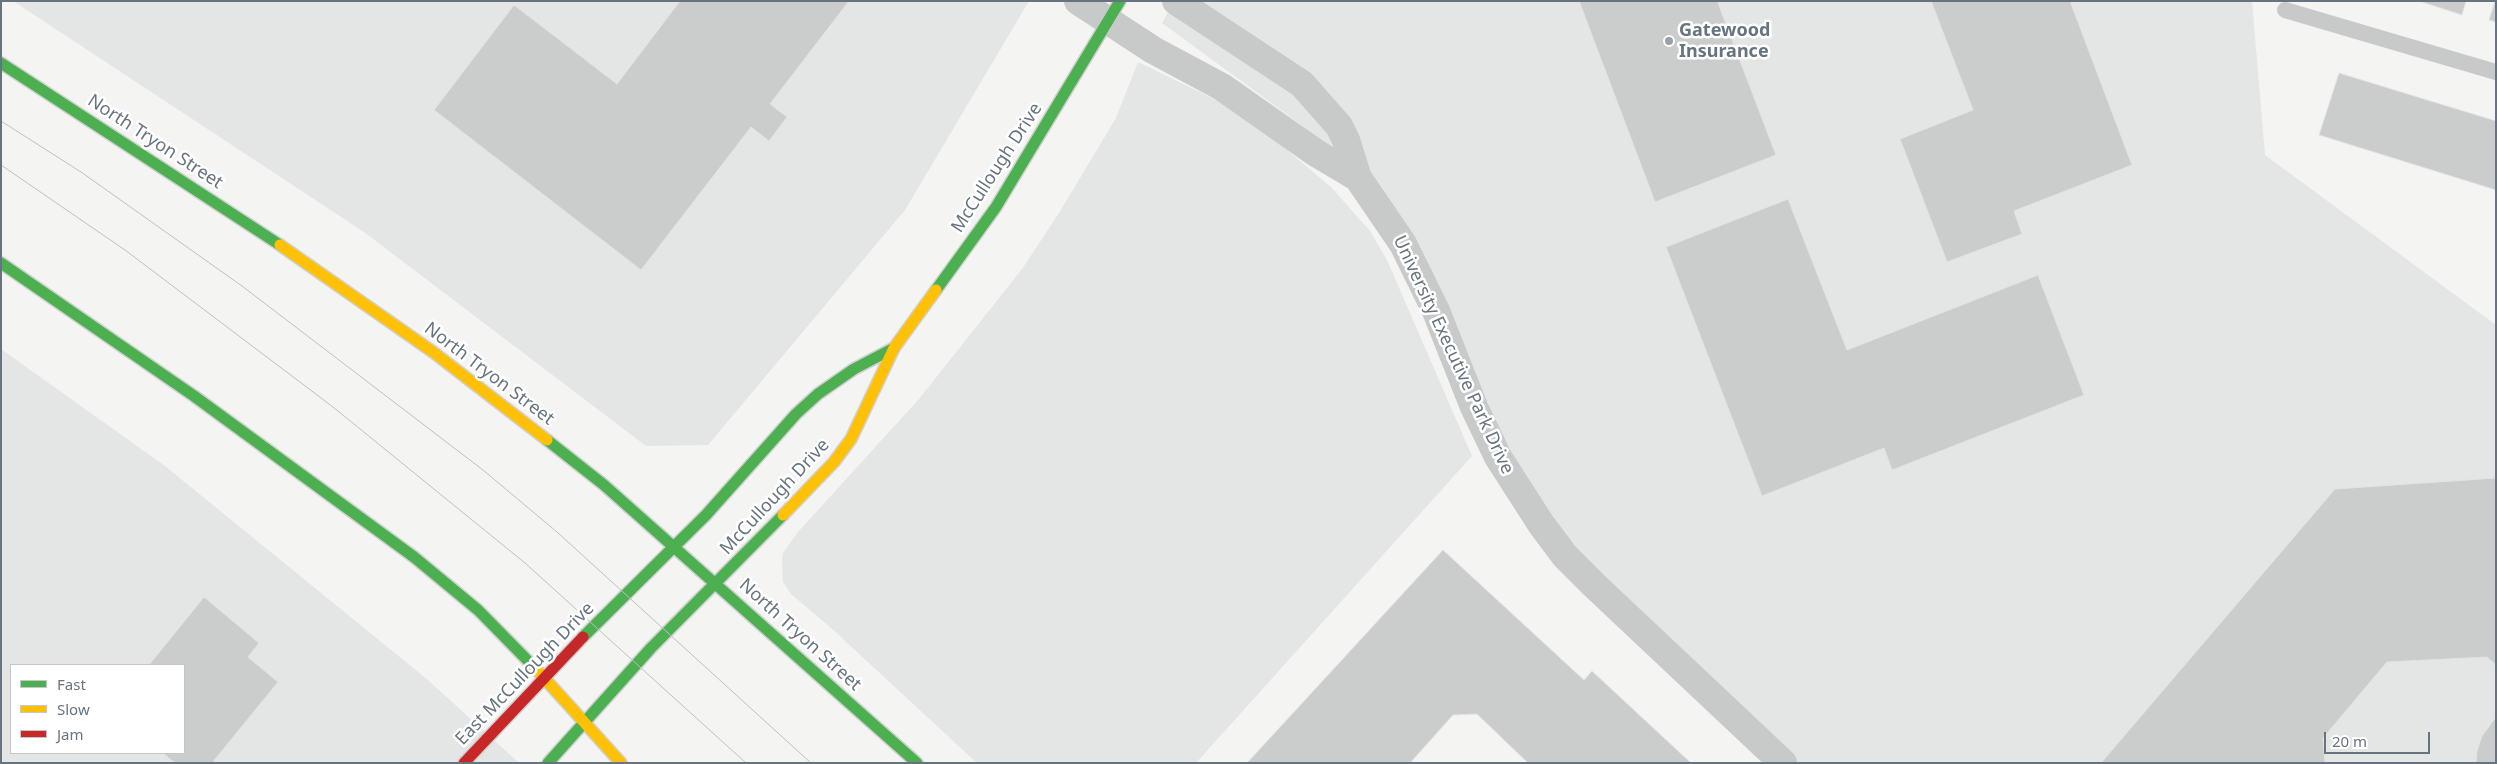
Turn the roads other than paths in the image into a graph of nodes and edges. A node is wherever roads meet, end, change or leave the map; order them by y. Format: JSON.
{"nodes":[{"id":1,"x":1078,"y":1,"type":"edge"},
{"id":2,"x":1176,"y":1,"type":"edge"},
{"id":3,"x":2285,"y":10,"type":"dead end"},
{"id":4,"x":1114,"y":11,"type":"edge"},
{"id":5,"x":1,"y":63,"type":"edge"},
{"id":6,"x":2496,"y":72,"type":"edge"},
{"id":7,"x":1358,"y":178,"type":"junction"},
{"id":8,"x":1,"y":263,"type":"edge"},
{"id":9,"x":894,"y":348,"type":"junction"},
{"id":10,"x":674,"y":547,"type":"junction"},
{"id":11,"x":716,"y":584,"type":"junction"},
{"id":12,"x":611,"y":610,"type":"joint"},
{"id":13,"x":543,"y":677,"type":"junction"},
{"id":14,"x":584,"y":722,"type":"junction"},
{"id":15,"x":464,"y":763,"type":"edge"},
{"id":16,"x":548,"y":763,"type":"edge"},
{"id":17,"x":621,"y":763,"type":"edge"},
{"id":18,"x":916,"y":763,"type":"edge"},
{"id":19,"x":1783,"y":763,"type":"edge"}],
"edges":[{"from":1,"to":4,"type":"street","name":"University Executive Park Drive"},
{"from":2,"to":7,"type":"street","name":"University Executive Park Drive"},
{"from":3,"to":6,"type":"lane"},
{"from":4,"to":7,"type":"street","name":"University Executive Park Drive"},
{"from":4,"to":9,"type":"main road","name":"McCullough Drive"},
{"from":5,"to":10,"type":"main road","name":"North Tryon Street"},
{"from":7,"to":19,"type":"street","name":"University Executive Park Drive"},
{"from":8,"to":13,"type":"main road"},
{"from":9,"to":10,"type":"main road","name":"McCullough Drive"},
{"from":9,"to":11,"type":"main road","name":"McCullough Drive"},
{"from":10,"to":11,"type":"main road","name":"North Tryon Street"},
{"from":10,"to":12,"type":"main road","name":"McCullough Drive"},
{"from":11,"to":14,"type":"main road","name":"McCullough Drive"},
{"from":11,"to":18,"type":"main road","name":"North Tryon Street"},
{"from":12,"to":13,"type":"main road","name":"East McCullough Drive"},
{"from":13,"to":14,"type":"main road"},
{"from":13,"to":15,"type":"main road","name":"East McCullough Drive"},
{"from":14,"to":16,"type":"main road"},
{"from":14,"to":17,"type":"main road"}]}
